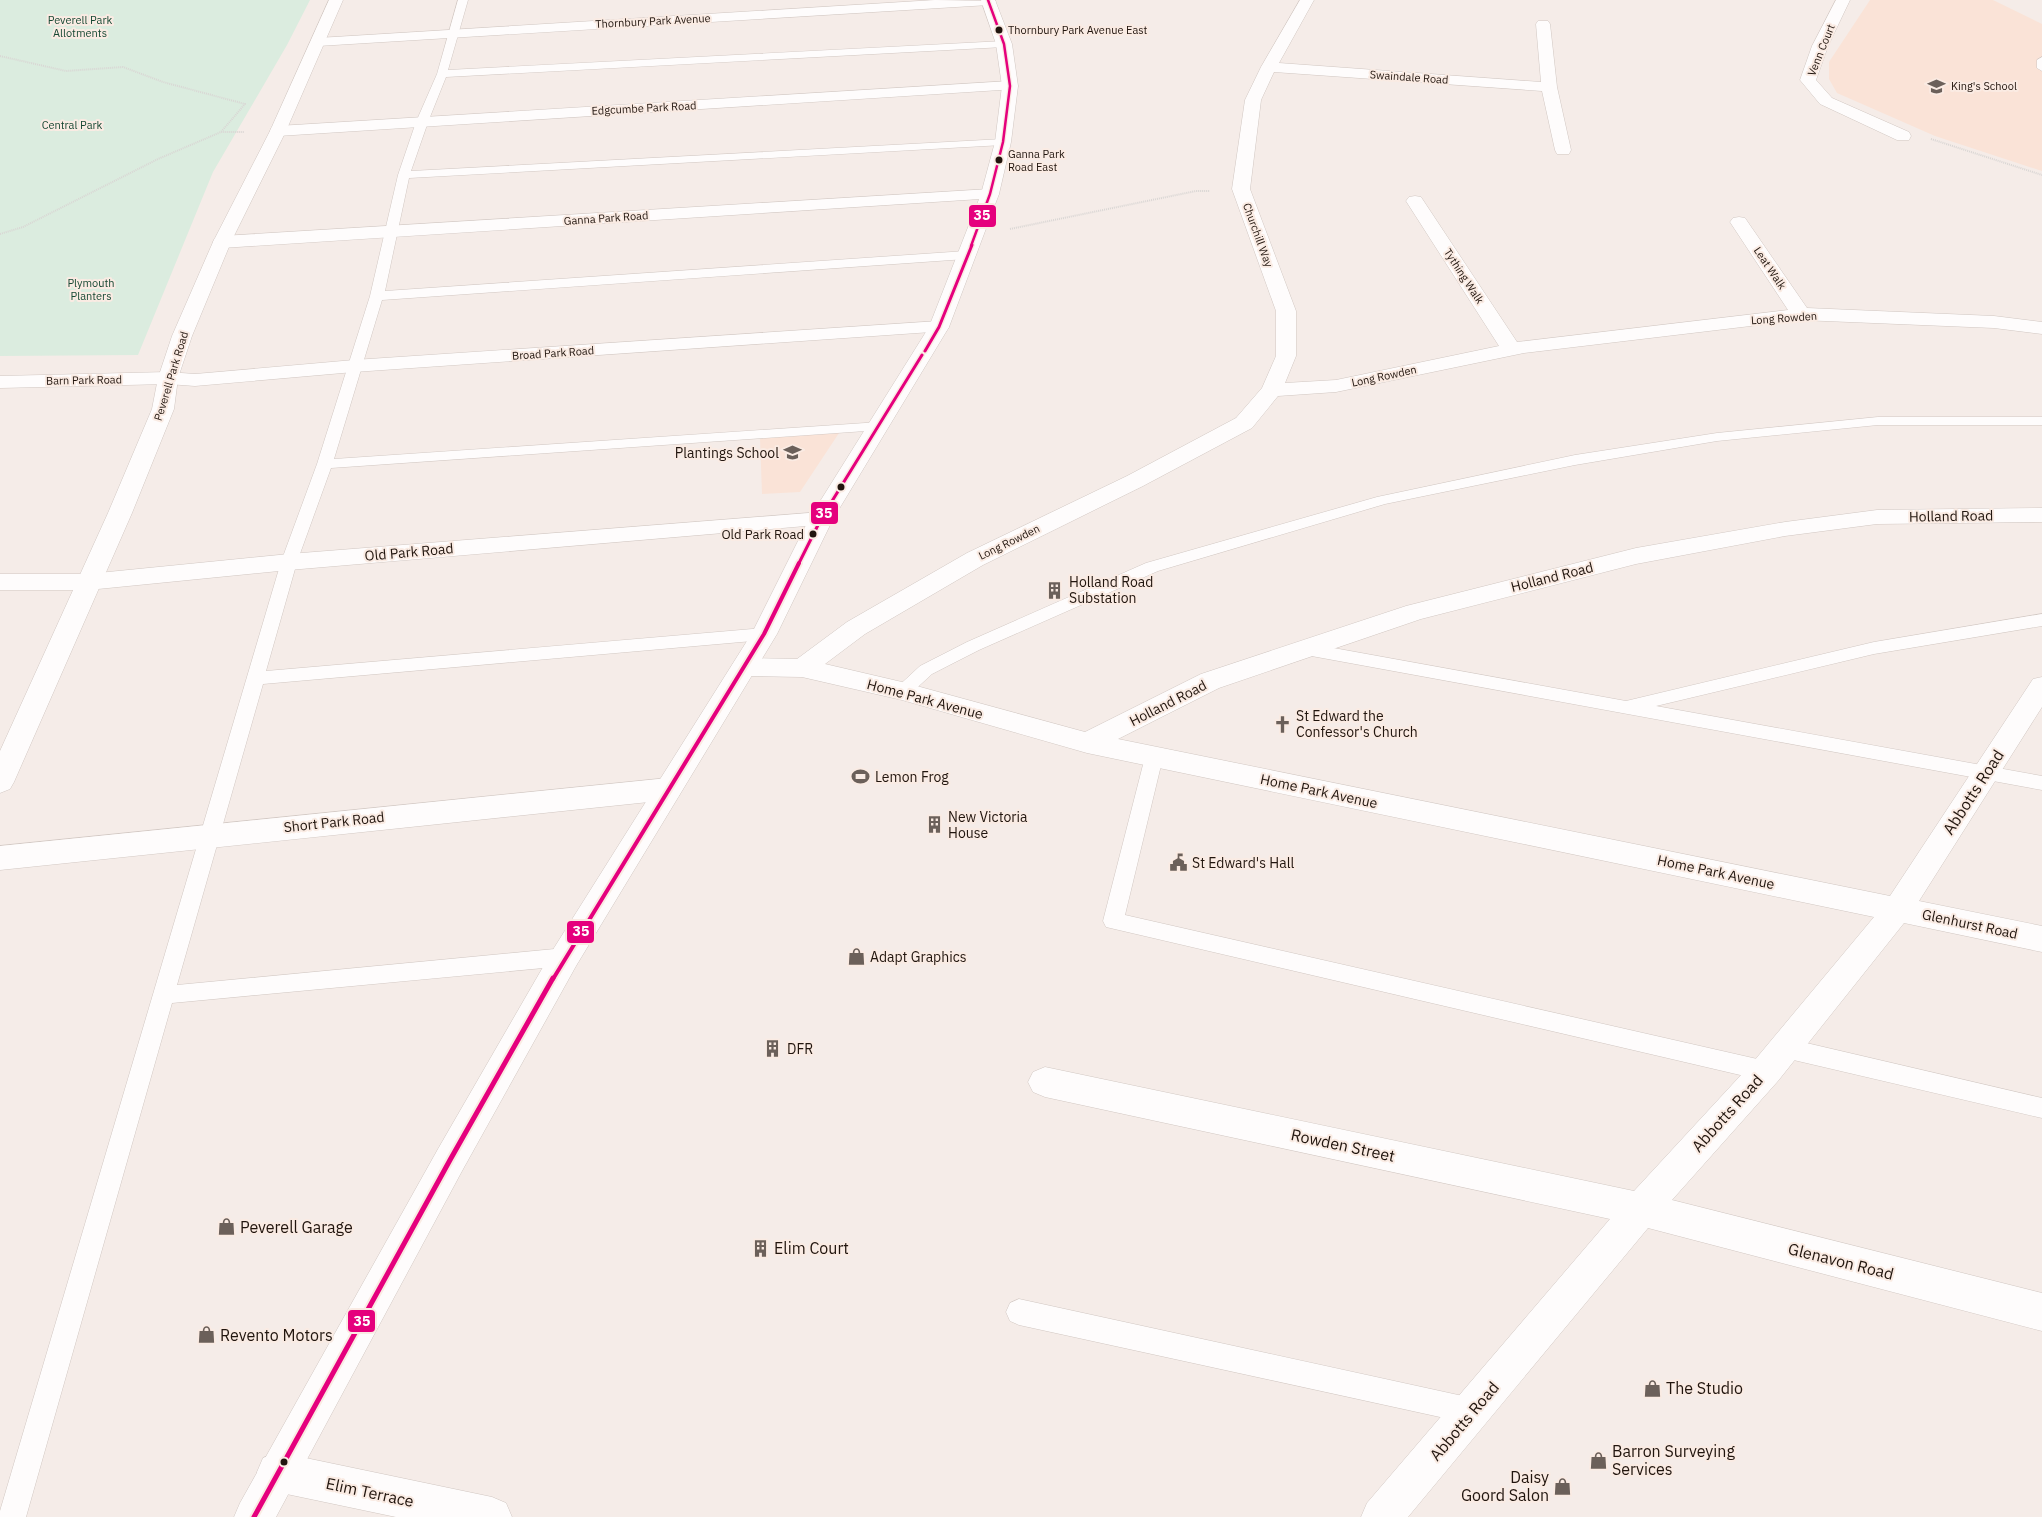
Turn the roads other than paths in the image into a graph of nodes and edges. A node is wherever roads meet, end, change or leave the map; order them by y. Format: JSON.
{"nodes":[{"id":1,"x":336,"y":0,"type":"edge"},
{"id":2,"x":463,"y":0,"type":"edge"},
{"id":3,"x":1307,"y":0,"type":"edge"},
{"id":4,"x":1843,"y":0,"type":"edge"},
{"id":5,"x":989,"y":1,"type":"edge"},
{"id":6,"x":1543,"y":24,"type":"dead end"},
{"id":7,"x":453,"y":33,"type":"junction"},
{"id":8,"x":318,"y":42,"type":"junction"},
{"id":9,"x":1004,"y":44,"type":"junction"},
{"id":10,"x":2042,"y":60,"type":"edge"},
{"id":11,"x":1269,"y":67,"type":"junction"},
{"id":12,"x":2042,"y":68,"type":"edge"},
{"id":13,"x":442,"y":74,"type":"junction"},
{"id":14,"x":1010,"y":86,"type":"junction"},
{"id":15,"x":1549,"y":87,"type":"junction"},
{"id":16,"x":422,"y":122,"type":"junction"},
{"id":17,"x":278,"y":130,"type":"junction"},
{"id":18,"x":1903,"y":136,"type":"dead end"},
{"id":19,"x":1003,"y":142,"type":"junction"},
{"id":20,"x":1563,"y":150,"type":"dead end"},
{"id":21,"x":404,"y":175,"type":"junction"},
{"id":22,"x":990,"y":194,"type":"junction"},
{"id":23,"x":1415,"y":201,"type":"dead end"},
{"id":24,"x":1739,"y":222,"type":"dead end"},
{"id":25,"x":390,"y":232,"type":"junction"},
{"id":26,"x":222,"y":242,"type":"junction"},
{"id":27,"x":966,"y":256,"type":"junction"},
{"id":28,"x":377,"y":296,"type":"junction"},
{"id":29,"x":1801,"y":314,"type":"junction"},
{"id":30,"x":939,"y":327,"type":"junction"},
{"id":31,"x":2042,"y":328,"type":"edge"},
{"id":32,"x":1512,"y":350,"type":"junction"},
{"id":33,"x":354,"y":366,"type":"junction"},
{"id":34,"x":168,"y":378,"type":"junction"},
{"id":35,"x":2,"y":384,"type":"edge"},
{"id":36,"x":1272,"y":390,"type":"junction"},
{"id":37,"x":2042,"y":421,"type":"edge"},
{"id":38,"x":880,"y":426,"type":"junction"},
{"id":39,"x":325,"y":464,"type":"junction"},
{"id":40,"x":2042,"y":515,"type":"edge"},
{"id":41,"x":821,"y":519,"type":"junction"},
{"id":42,"x":289,"y":562,"type":"junction"},
{"id":43,"x":0,"y":582,"type":"edge"},
{"id":44,"x":88,"y":582,"type":"junction"},
{"id":45,"x":2042,"y":620,"type":"edge"},
{"id":46,"x":764,"y":634,"type":"junction"},
{"id":47,"x":1306,"y":649,"type":"junction"},
{"id":48,"x":744,"y":667,"type":"junction"},
{"id":49,"x":802,"y":668,"type":"junction"},
{"id":50,"x":256,"y":678,"type":"junction"},
{"id":51,"x":2042,"y":686,"type":"edge"},
{"id":52,"x":902,"y":691,"type":"junction"},
{"id":53,"x":1625,"y":707,"type":"junction"},
{"id":54,"x":1087,"y":743,"type":"junction"},
{"id":55,"x":1154,"y":757,"type":"junction"},
{"id":56,"x":1986,"y":772,"type":"junction"},
{"id":57,"x":0,"y":782,"type":"edge"},
{"id":58,"x":2042,"y":783,"type":"edge"},
{"id":59,"x":668,"y":789,"type":"junction"},
{"id":60,"x":211,"y":835,"type":"junction"},
{"id":61,"x":0,"y":858,"type":"edge"},
{"id":62,"x":1898,"y":909,"type":"junction"},
{"id":63,"x":2042,"y":939,"type":"edge"},
{"id":64,"x":564,"y":957,"type":"junction"},
{"id":65,"x":164,"y":995,"type":"junction"},
{"id":66,"x":1775,"y":1059,"type":"junction"},
{"id":67,"x":1045,"y":1082,"type":"dead end"},
{"id":68,"x":2042,"y":1108,"type":"edge"},
{"id":69,"x":1641,"y":1209,"type":"junction"},
{"id":70,"x":1019,"y":1312,"type":"dead end"},
{"id":71,"x":2042,"y":1312,"type":"edge"},
{"id":72,"x":1472,"y":1412,"type":"junction"},
{"id":73,"x":277,"y":1472,"type":"junction"},
{"id":74,"x":12,"y":1517,"type":"edge"},
{"id":75,"x":254,"y":1517,"type":"edge"},
{"id":76,"x":492,"y":1517,"type":"edge"},
{"id":77,"x":1381,"y":1517,"type":"edge"}],
"edges":[{"from":1,"to":8,"type":"street","name":"Peverell Park Road"},
{"from":2,"to":7,"type":"lane"},
{"from":3,"to":11,"type":"street","name":"Churchill Way"},
{"from":4,"to":18,"type":"street","name":"Venn Court"},
{"from":5,"to":7,"type":"street","name":"Thornbury Park Avenue"},
{"from":5,"to":9,"type":"street"},
{"from":6,"to":15,"type":"street"},
{"from":7,"to":8,"type":"street","name":"Thornbury Park Avenue"},
{"from":7,"to":13,"type":"lane"},
{"from":8,"to":17,"type":"street","name":"Peverell Park Road"},
{"from":9,"to":13,"type":"lane"},
{"from":9,"to":14,"type":"street"},
{"from":10,"to":12,"type":"lane"},
{"from":11,"to":15,"type":"street","name":"Swaindale Road"},
{"from":11,"to":36,"type":"street","name":"Churchill Way"},
{"from":13,"to":16,"type":"lane"},
{"from":14,"to":16,"type":"street","name":"Edgcumbe Park Road"},
{"from":14,"to":19,"type":"street"},
{"from":15,"to":20,"type":"street"},
{"from":16,"to":17,"type":"street","name":"Edgcumbe Park Road"},
{"from":16,"to":21,"type":"lane"},
{"from":17,"to":26,"type":"street","name":"Peverell Park Road"},
{"from":19,"to":21,"type":"lane"},
{"from":19,"to":22,"type":"street"},
{"from":21,"to":25,"type":"lane"},
{"from":22,"to":25,"type":"street","name":"Ganna Park Road"},
{"from":22,"to":27,"type":"street"},
{"from":23,"to":32,"type":"street","name":"Tything Walk"},
{"from":24,"to":29,"type":"street","name":"Leat Walk"},
{"from":25,"to":26,"type":"street","name":"Ganna Park Road"},
{"from":25,"to":28,"type":"lane"},
{"from":26,"to":34,"type":"street","name":"Peverell Park Road"},
{"from":27,"to":28,"type":"lane"},
{"from":27,"to":30,"type":"street"},
{"from":28,"to":33,"type":"lane"},
{"from":29,"to":31,"type":"street","name":"Long Rowden"},
{"from":29,"to":32,"type":"street","name":"Long Rowden"},
{"from":30,"to":33,"type":"street","name":"Broad Park Road"},
{"from":30,"to":38,"type":"street"},
{"from":32,"to":36,"type":"street","name":"Long Rowden"},
{"from":33,"to":34,"type":"street","name":"Broad Park Road"},
{"from":33,"to":39,"type":"lane"},
{"from":34,"to":35,"type":"street","name":"Barn Park Road"},
{"from":34,"to":44,"type":"street","name":"Peverell Park Road"},
{"from":36,"to":49,"type":"street","name":"Long Rowden"},
{"from":37,"to":52,"type":"lane"},
{"from":38,"to":39,"type":"lane"},
{"from":38,"to":41,"type":"street"},
{"from":39,"to":42,"type":"lane"},
{"from":40,"to":47,"type":"street","name":"Holland Road"},
{"from":41,"to":42,"type":"street","name":"Old Park Road"},
{"from":41,"to":46,"type":"street"},
{"from":42,"to":44,"type":"street","name":"Old Park Road"},
{"from":42,"to":50,"type":"lane"},
{"from":43,"to":44,"type":"street","name":"Old Park Road"},
{"from":44,"to":57,"type":"street","name":"Peverell Park Road"},
{"from":45,"to":53,"type":"lane"},
{"from":46,"to":48,"type":"street"},
{"from":46,"to":50,"type":"lane"},
{"from":47,"to":53,"type":"lane"},
{"from":47,"to":54,"type":"street","name":"Holland Road"},
{"from":48,"to":49,"type":"street","name":"Home Park Avenue"},
{"from":48,"to":59,"type":"street"},
{"from":49,"to":52,"type":"street","name":"Home Park Avenue"},
{"from":50,"to":60,"type":"lane"},
{"from":51,"to":56,"type":"street","name":"Abbotts Road"},
{"from":52,"to":54,"type":"street","name":"Home Park Avenue"},
{"from":53,"to":56,"type":"lane"},
{"from":54,"to":55,"type":"street","name":"Home Park Avenue"},
{"from":55,"to":62,"type":"street","name":"Home Park Avenue"},
{"from":55,"to":66,"type":"lane"},
{"from":56,"to":58,"type":"lane"},
{"from":56,"to":62,"type":"street","name":"Abbotts Road"},
{"from":59,"to":60,"type":"street","name":"Short Park Road"},
{"from":59,"to":64,"type":"street"},
{"from":60,"to":61,"type":"street","name":"Short Park Road"},
{"from":60,"to":65,"type":"lane"},
{"from":62,"to":63,"type":"street","name":"Glenhurst Road"},
{"from":62,"to":66,"type":"street","name":"Abbotts Road"},
{"from":64,"to":65,"type":"lane"},
{"from":64,"to":73,"type":"street"},
{"from":65,"to":74,"type":"lane"},
{"from":66,"to":68,"type":"lane"},
{"from":66,"to":69,"type":"street","name":"Abbotts Road"},
{"from":67,"to":69,"type":"street","name":"Rowden Street"},
{"from":69,"to":71,"type":"street","name":"Glenavon Road"},
{"from":69,"to":72,"type":"street","name":"Abbotts Road"},
{"from":70,"to":72,"type":"lane"},
{"from":72,"to":77,"type":"street","name":"Abbotts Road"},
{"from":73,"to":75,"type":"street"},
{"from":73,"to":76,"type":"street","name":"Elim Terrace"}]}
